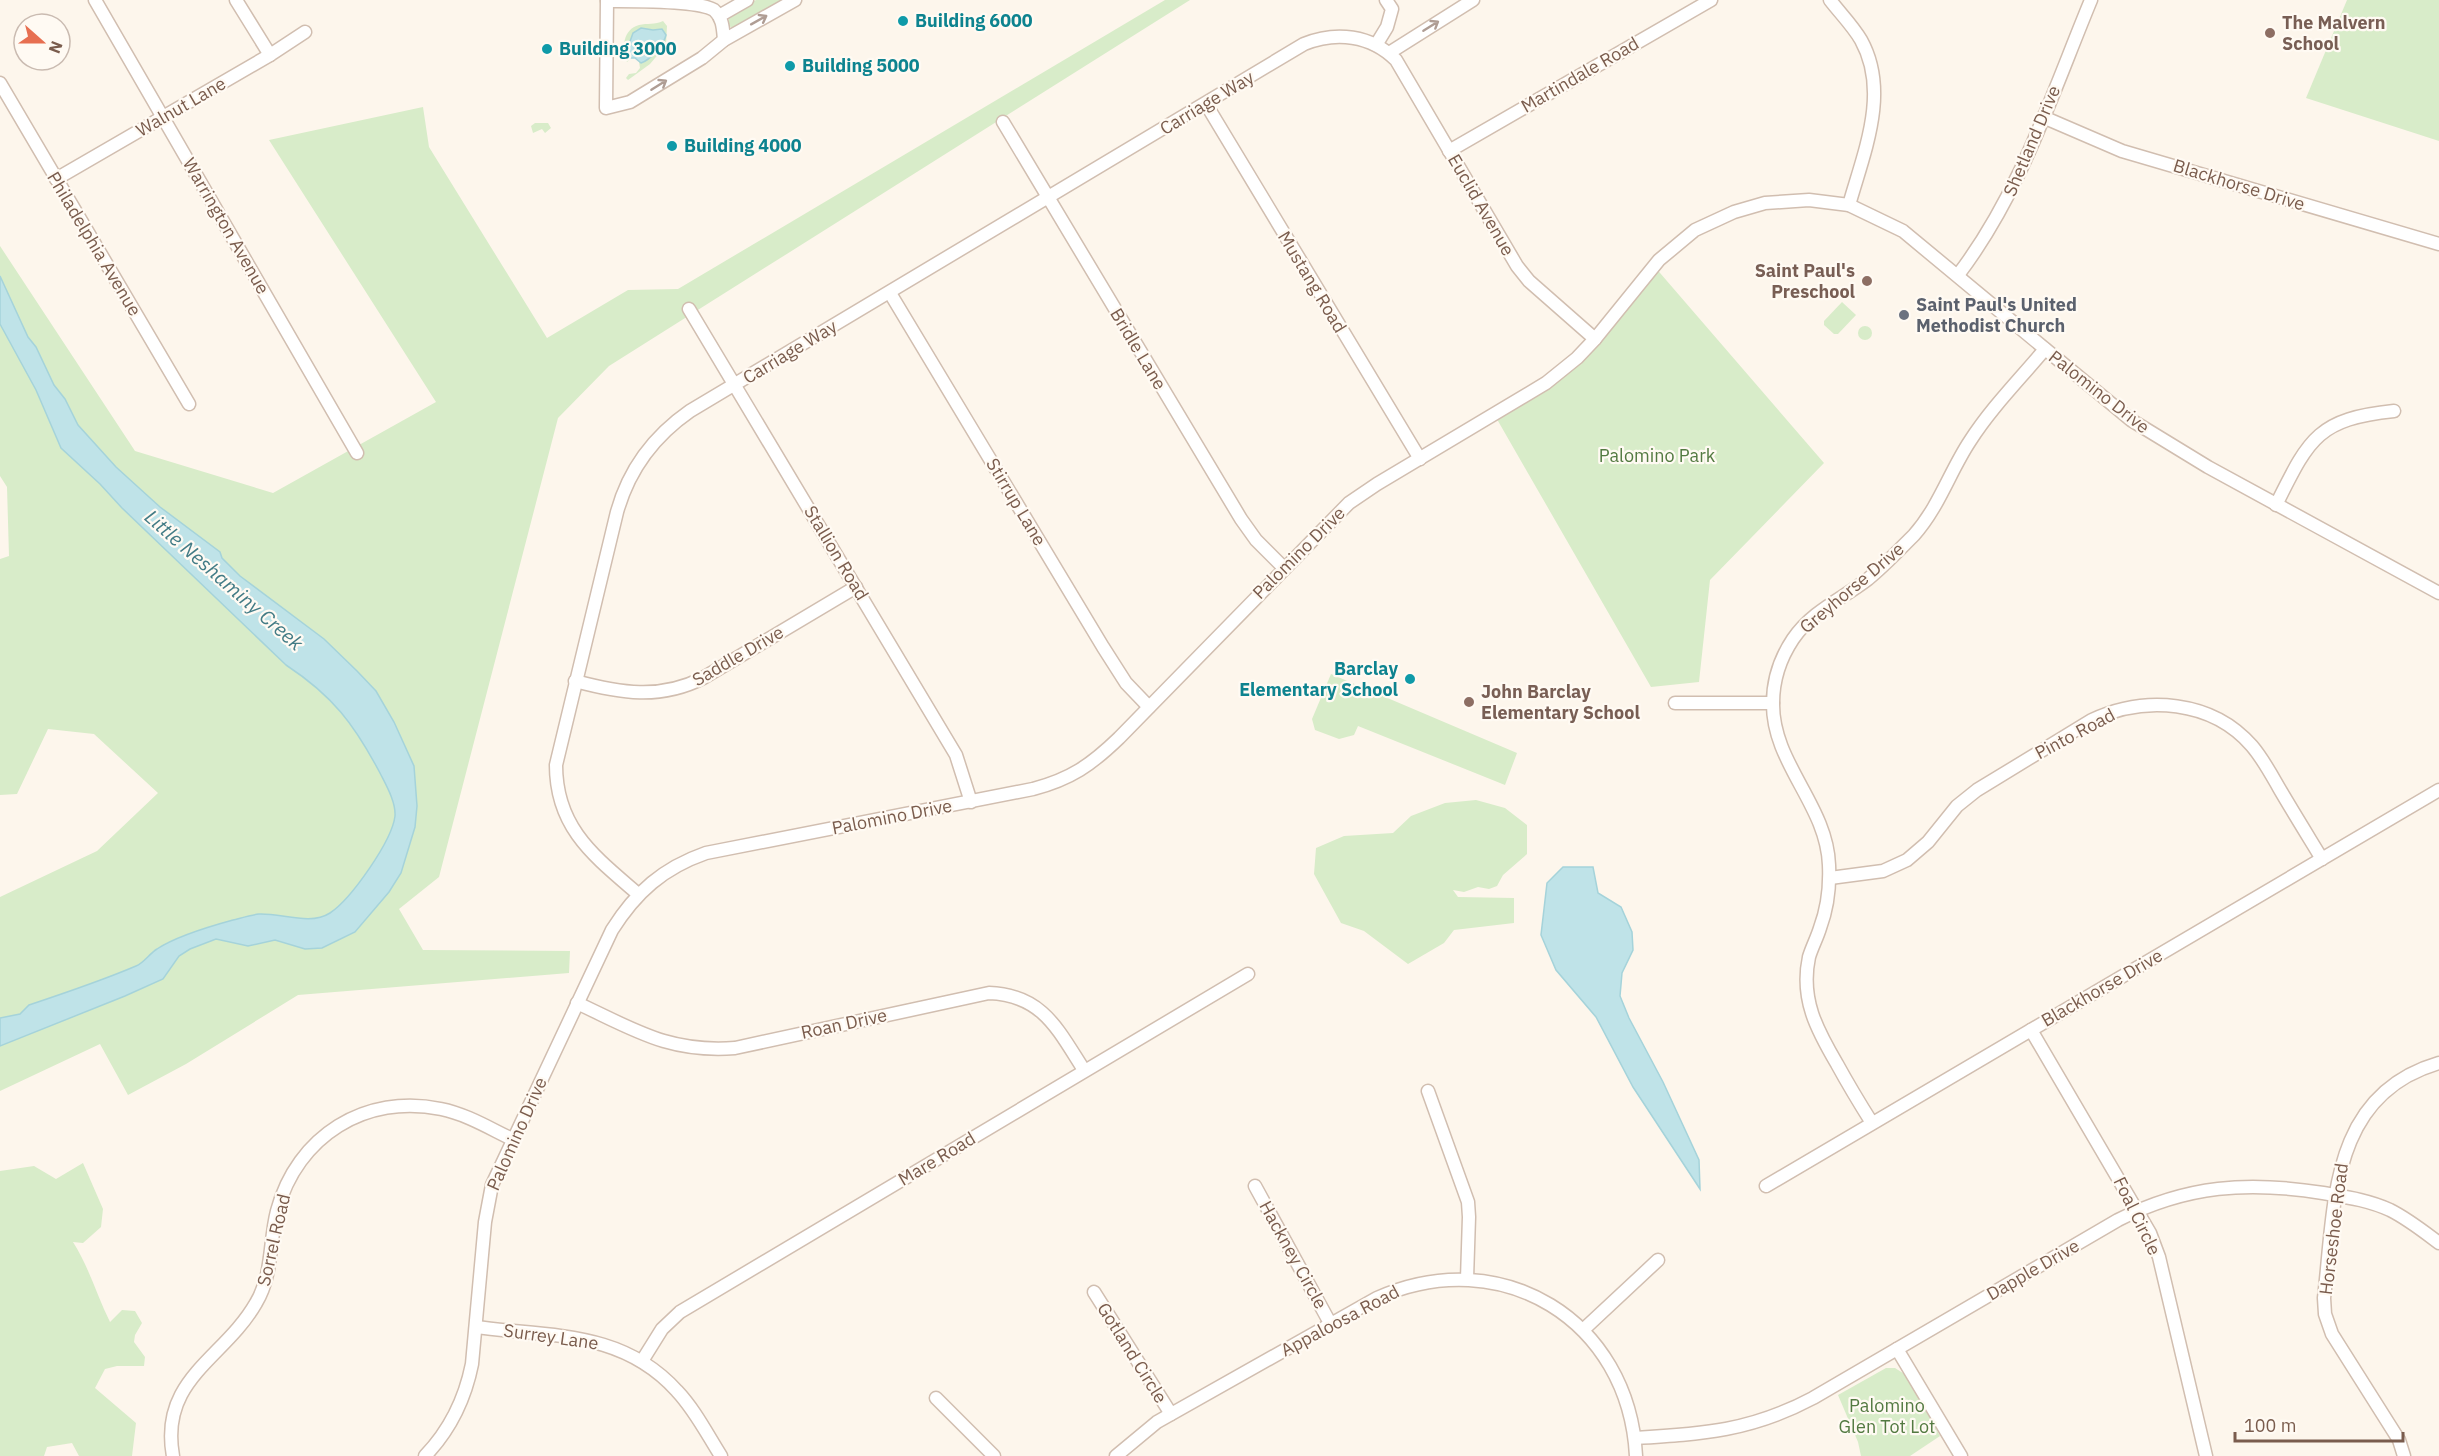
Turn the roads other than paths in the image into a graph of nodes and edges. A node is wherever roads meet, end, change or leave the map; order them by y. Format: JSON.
{"nodes":[{"id":1,"x":95,"y":0,"type":"edge"},
{"id":2,"x":236,"y":0,"type":"edge"},
{"id":3,"x":747,"y":0,"type":"edge"},
{"id":4,"x":795,"y":0,"type":"edge"},
{"id":5,"x":1386,"y":0,"type":"edge"},
{"id":6,"x":1473,"y":0,"type":"edge"},
{"id":7,"x":1711,"y":0,"type":"edge"},
{"id":8,"x":1830,"y":0,"type":"edge"},
{"id":9,"x":2091,"y":0,"type":"edge"},
{"id":10,"x":607,"y":1,"type":"edge"},
{"id":11,"x":719,"y":16,"type":"junction"},
{"id":12,"x":305,"y":32,"type":"dead end"},
{"id":13,"x":724,"y":40,"type":"junction"},
{"id":14,"x":1372,"y":43,"type":"junction"},
{"id":15,"x":1389,"y":53,"type":"junction"},
{"id":16,"x":270,"y":55,"type":"junction"},
{"id":17,"x":0,"y":83,"type":"edge"},
{"id":18,"x":1206,"y":104,"type":"junction"},
{"id":19,"x":2043,"y":117,"type":"junction"},
{"id":20,"x":163,"y":118,"type":"junction"},
{"id":21,"x":1003,"y":122,"type":"dead end"},
{"id":22,"x":1449,"y":151,"type":"junction"},
{"id":23,"x":56,"y":179,"type":"junction"},
{"id":24,"x":1048,"y":198,"type":"junction"},
{"id":25,"x":1849,"y":205,"type":"junction"},
{"id":26,"x":2439,"y":244,"type":"edge"},
{"id":27,"x":1958,"y":275,"type":"junction"},
{"id":28,"x":890,"y":293,"type":"junction"},
{"id":29,"x":689,"y":309,"type":"dead end"},
{"id":30,"x":1595,"y":339,"type":"junction"},
{"id":31,"x":2045,"y":349,"type":"junction"},
{"id":32,"x":735,"y":385,"type":"junction"},
{"id":33,"x":189,"y":404,"type":"dead end"},
{"id":34,"x":2394,"y":411,"type":"dead end"},
{"id":35,"x":357,"y":453,"type":"dead end"},
{"id":36,"x":1420,"y":459,"type":"junction"},
{"id":37,"x":2276,"y":505,"type":"junction"},
{"id":38,"x":1284,"y":568,"type":"junction"},
{"id":39,"x":856,"y":587,"type":"junction"},
{"id":40,"x":2439,"y":593,"type":"edge"},
{"id":41,"x":575,"y":681,"type":"junction"},
{"id":42,"x":1675,"y":703,"type":"dead end"},
{"id":43,"x":1773,"y":703,"type":"junction"},
{"id":44,"x":1149,"y":707,"type":"junction"},
{"id":45,"x":2439,"y":790,"type":"edge"},
{"id":46,"x":971,"y":802,"type":"junction"},
{"id":47,"x":2322,"y":859,"type":"junction"},
{"id":48,"x":1830,"y":878,"type":"junction"},
{"id":49,"x":638,"y":894,"type":"junction"},
{"id":50,"x":1248,"y":974,"type":"dead end"},
{"id":51,"x":577,"y":1003,"type":"junction"},
{"id":52,"x":2031,"y":1030,"type":"junction"},
{"id":53,"x":2439,"y":1063,"type":"edge"},
{"id":54,"x":1084,"y":1070,"type":"junction"},
{"id":55,"x":1428,"y":1091,"type":"dead end"},
{"id":56,"x":1872,"y":1123,"type":"junction"},
{"id":57,"x":512,"y":1139,"type":"junction"},
{"id":58,"x":1255,"y":1186,"type":"dead end"},
{"id":59,"x":1766,"y":1186,"type":"dead end"},
{"id":60,"x":2336,"y":1195,"type":"junction"},
{"id":61,"x":2138,"y":1210,"type":"junction"},
{"id":62,"x":2439,"y":1243,"type":"edge"},
{"id":63,"x":1658,"y":1260,"type":"dead end"},
{"id":64,"x":1467,"y":1279,"type":"junction"},
{"id":65,"x":1094,"y":1292,"type":"dead end"},
{"id":66,"x":1330,"y":1323,"type":"junction"},
{"id":67,"x":476,"y":1327,"type":"junction"},
{"id":68,"x":1583,"y":1330,"type":"junction"},
{"id":69,"x":1897,"y":1349,"type":"junction"},
{"id":70,"x":642,"y":1361,"type":"junction"},
{"id":71,"x":936,"y":1398,"type":"dead end"},
{"id":72,"x":1170,"y":1414,"type":"junction"},
{"id":73,"x":1635,"y":1438,"type":"junction"},
{"id":74,"x":173,"y":1456,"type":"edge"},
{"id":75,"x":425,"y":1456,"type":"edge"},
{"id":76,"x":721,"y":1456,"type":"edge"},
{"id":77,"x":994,"y":1456,"type":"edge"},
{"id":78,"x":1116,"y":1456,"type":"edge"},
{"id":79,"x":1636,"y":1456,"type":"edge"},
{"id":80,"x":1961,"y":1456,"type":"edge"},
{"id":81,"x":2206,"y":1456,"type":"edge"},
{"id":82,"x":2404,"y":1456,"type":"edge"}],
"edges":[{"from":1,"to":20,"type":"street","name":"Warrington Avenue"},
{"from":2,"to":16,"type":"street"},
{"from":3,"to":11,"type":"street"},
{"from":13,"to":4,"type":"street","one_way":true},
{"from":5,"to":14,"type":"street"},
{"from":15,"to":6,"type":"street","one_way":true},
{"from":7,"to":22,"type":"street","name":"Martindale Road"},
{"from":8,"to":25,"type":"street"},
{"from":9,"to":19,"type":"street","name":"Shetland Drive"},
{"from":10,"to":11,"type":"street"},
{"from":10,"to":13,"type":"street","one_way":true},
{"from":11,"to":13,"type":"street"},
{"from":12,"to":16,"type":"street","name":"Walnut Lane"},
{"from":14,"to":15,"type":"street","name":"Euclid Avenue"},
{"from":14,"to":18,"type":"street","name":"Carriage Way"},
{"from":15,"to":22,"type":"street","name":"Euclid Avenue"},
{"from":16,"to":20,"type":"street","name":"Walnut Lane"},
{"from":17,"to":23,"type":"street","name":"Philadelphia Avenue"},
{"from":18,"to":24,"type":"street","name":"Carriage Way"},
{"from":18,"to":36,"type":"street","name":"Mustang Road"},
{"from":19,"to":26,"type":"street","name":"Blackhorse Drive"},
{"from":19,"to":27,"type":"street","name":"Shetland Drive"},
{"from":20,"to":23,"type":"street","name":"Walnut Lane"},
{"from":20,"to":35,"type":"street","name":"Warrington Avenue"},
{"from":21,"to":24,"type":"street","name":"Bridle Lane"},
{"from":22,"to":30,"type":"street","name":"Euclid Avenue"},
{"from":23,"to":33,"type":"street","name":"Philadelphia Avenue"},
{"from":24,"to":28,"type":"street","name":"Carriage Way"},
{"from":24,"to":38,"type":"street","name":"Bridle Lane"},
{"from":25,"to":27,"type":"street","name":"Palomino Drive"},
{"from":25,"to":30,"type":"street","name":"Palomino Drive"},
{"from":27,"to":31,"type":"street","name":"Palomino Drive"},
{"from":28,"to":32,"type":"street","name":"Carriage Way"},
{"from":28,"to":44,"type":"street","name":"Stirrup Lane"},
{"from":29,"to":32,"type":"street","name":"Stallion Road"},
{"from":30,"to":36,"type":"street","name":"Palomino Drive"},
{"from":31,"to":37,"type":"street","name":"Palomino Drive"},
{"from":31,"to":43,"type":"street","name":"Greyhorse Drive"},
{"from":32,"to":39,"type":"street","name":"Stallion Road"},
{"from":32,"to":41,"type":"street","name":"Carriage Way"},
{"from":34,"to":37,"type":"street"},
{"from":36,"to":38,"type":"street","name":"Palomino Drive"},
{"from":37,"to":40,"type":"street","name":"Palomino Drive"},
{"from":38,"to":44,"type":"street","name":"Palomino Drive"},
{"from":39,"to":41,"type":"street","name":"Saddle Drive"},
{"from":39,"to":46,"type":"street","name":"Stallion Road"},
{"from":41,"to":49,"type":"street","name":"Carriage Way"},
{"from":42,"to":43,"type":"street"},
{"from":43,"to":48,"type":"street","name":"Greyhorse Drive"},
{"from":44,"to":46,"type":"street","name":"Palomino Drive"},
{"from":45,"to":47,"type":"street","name":"Blackhorse Drive"},
{"from":46,"to":49,"type":"street","name":"Palomino Drive"},
{"from":47,"to":48,"type":"street","name":"Pinto Road"},
{"from":47,"to":52,"type":"street","name":"Blackhorse Drive"},
{"from":48,"to":56,"type":"street","name":"Greyhorse Drive"},
{"from":49,"to":51,"type":"street","name":"Palomino Drive"},
{"from":50,"to":54,"type":"street","name":"Mare Road"},
{"from":51,"to":54,"type":"street","name":"Roan Drive"},
{"from":51,"to":57,"type":"street","name":"Palomino Drive"},
{"from":52,"to":56,"type":"street","name":"Blackhorse Drive"},
{"from":52,"to":61,"type":"street","name":"Foal Circle"},
{"from":53,"to":60,"type":"street","name":"Horseshoe Road"},
{"from":54,"to":70,"type":"street","name":"Mare Road"},
{"from":55,"to":64,"type":"street"},
{"from":56,"to":59,"type":"street","name":"Blackhorse Drive"},
{"from":57,"to":67,"type":"street","name":"Palomino Drive"},
{"from":57,"to":74,"type":"street","name":"Sorrel Road"},
{"from":58,"to":66,"type":"street","name":"Hackney Circle"},
{"from":60,"to":61,"type":"street","name":"Dapple Drive"},
{"from":60,"to":62,"type":"street","name":"Dapple Drive"},
{"from":60,"to":82,"type":"street","name":"Horseshoe Road"},
{"from":61,"to":69,"type":"street","name":"Dapple Drive"},
{"from":61,"to":81,"type":"street","name":"Foal Circle"},
{"from":63,"to":68,"type":"street"},
{"from":64,"to":66,"type":"street","name":"Appaloosa Road"},
{"from":64,"to":68,"type":"street","name":"Appaloosa Road"},
{"from":65,"to":72,"type":"street","name":"Gotland Circle"},
{"from":66,"to":72,"type":"street","name":"Appaloosa Road"},
{"from":67,"to":70,"type":"street","name":"Surrey Lane"},
{"from":67,"to":75,"type":"street","name":"Palomino Drive"},
{"from":68,"to":73,"type":"street","name":"Appaloosa Road"},
{"from":69,"to":73,"type":"street","name":"Dapple Drive"},
{"from":69,"to":80,"type":"street"},
{"from":70,"to":76,"type":"street","name":"Surrey Lane"},
{"from":71,"to":77,"type":"street"},
{"from":72,"to":78,"type":"street","name":"Appaloosa Road"},
{"from":73,"to":79,"type":"street","name":"Appaloosa Road"}]}
